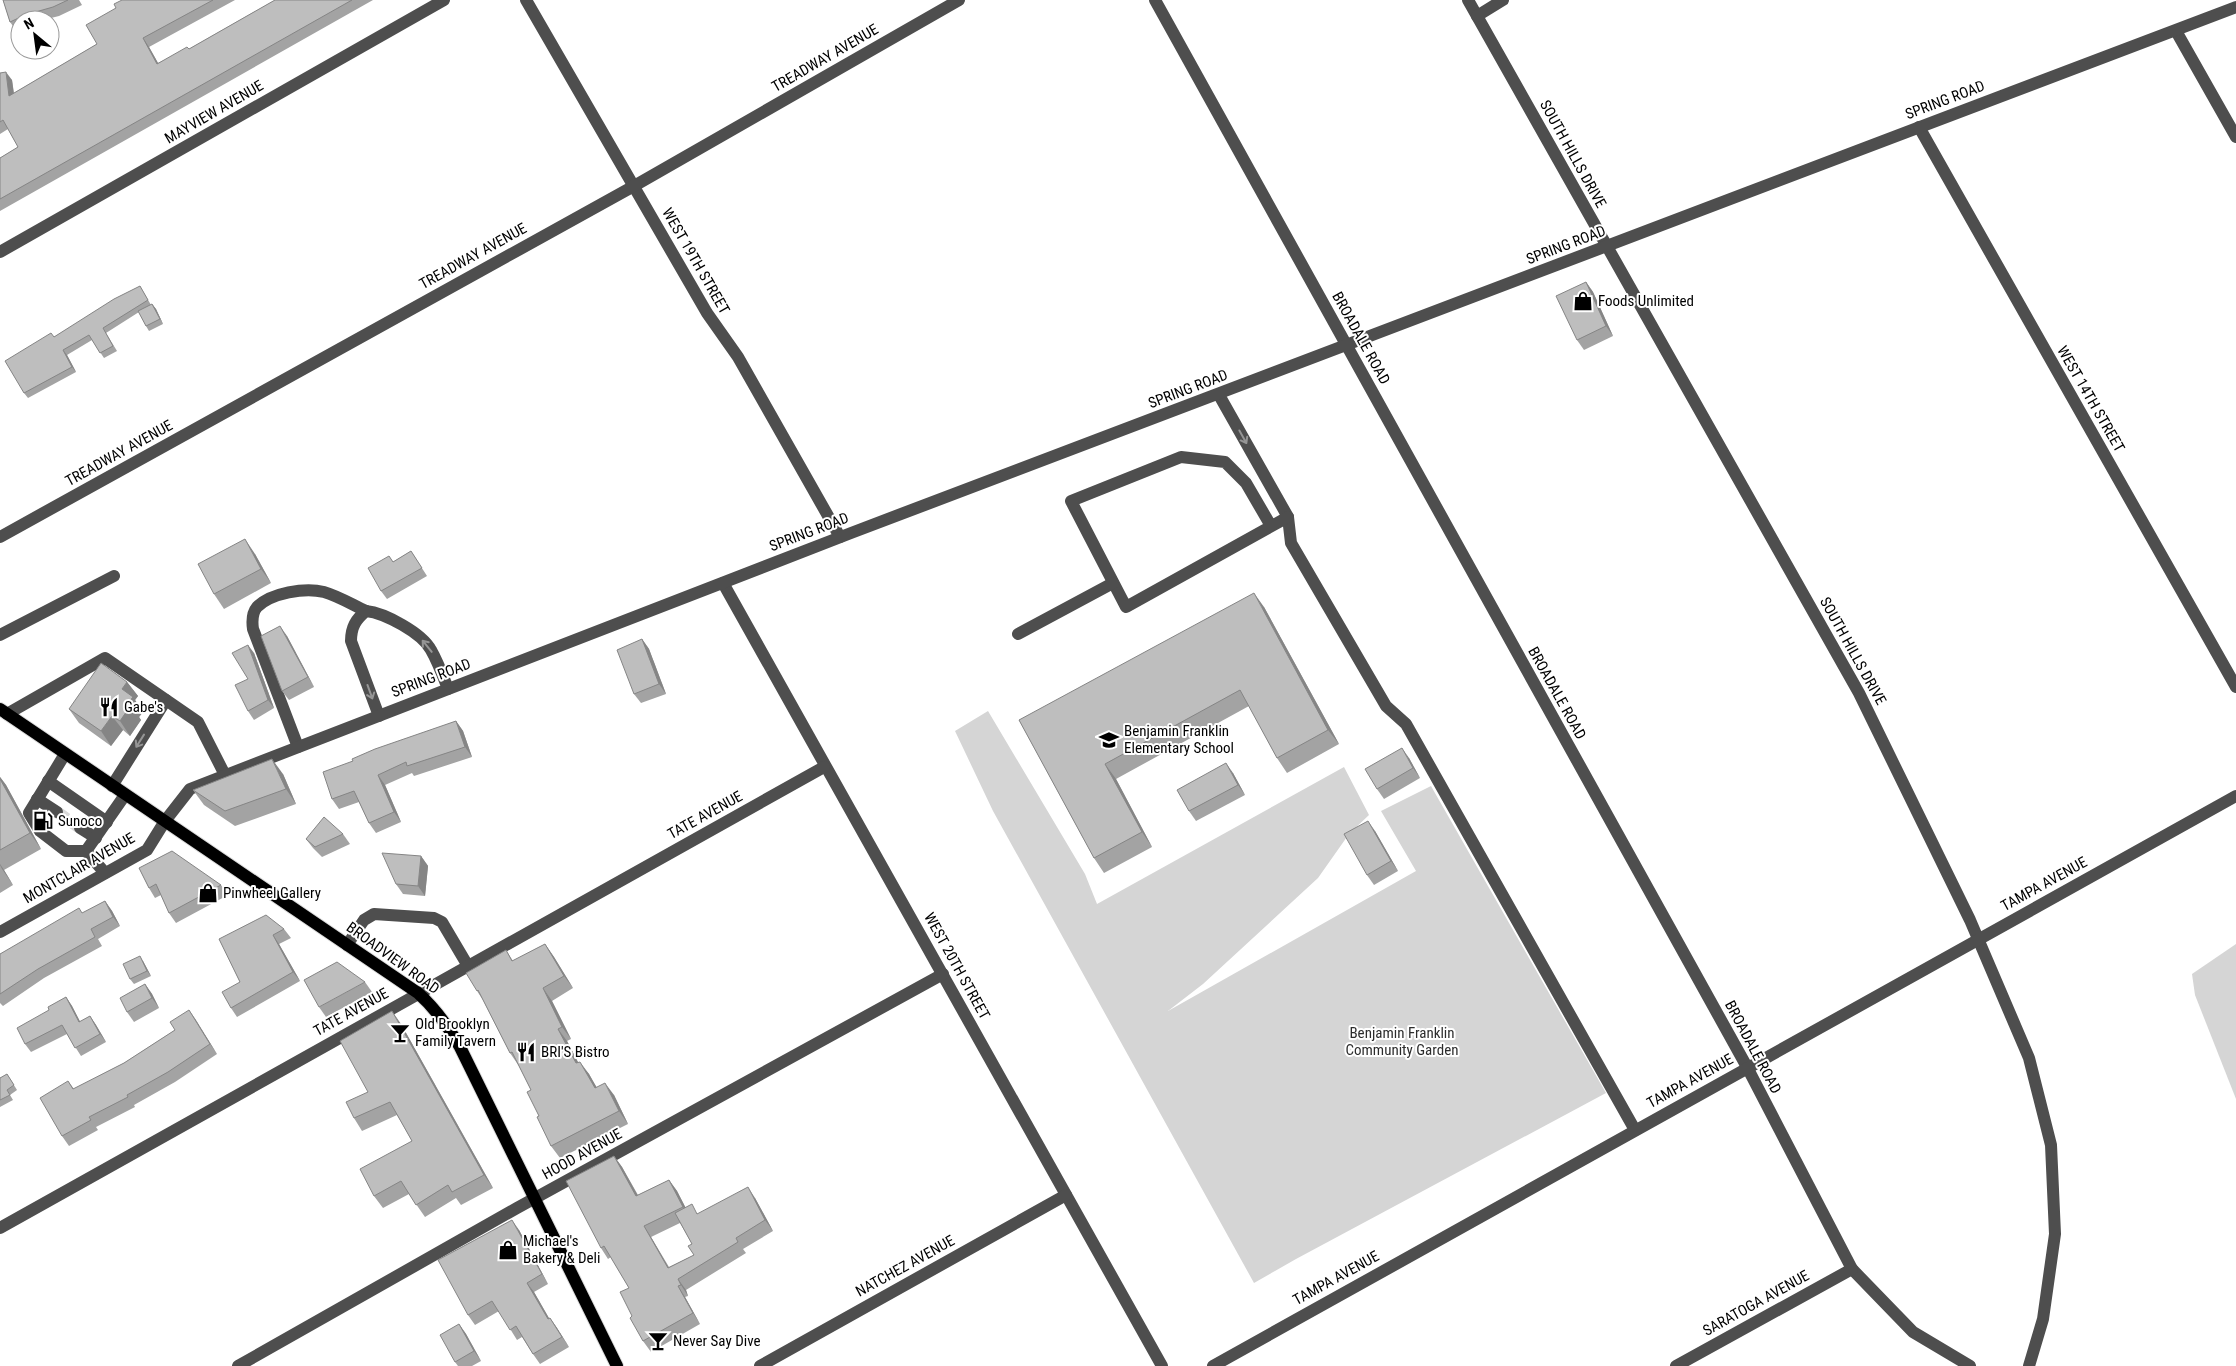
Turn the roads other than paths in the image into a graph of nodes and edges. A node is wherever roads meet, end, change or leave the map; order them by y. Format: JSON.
{"nodes":[{"id":1,"x":444,"y":0,"type":"edge"},
{"id":2,"x":526,"y":0,"type":"edge"},
{"id":3,"x":959,"y":0,"type":"edge"},
{"id":4,"x":1155,"y":0,"type":"edge"},
{"id":5,"x":1468,"y":0,"type":"edge"},
{"id":6,"x":1503,"y":0,"type":"edge"},
{"id":7,"x":2236,"y":8,"type":"edge"},
{"id":8,"x":1477,"y":16,"type":"junction"},
{"id":9,"x":2176,"y":31,"type":"junction"},
{"id":10,"x":1919,"y":127,"type":"junction"},
{"id":11,"x":2236,"y":137,"type":"edge"},
{"id":12,"x":634,"y":186,"type":"junction"},
{"id":13,"x":1606,"y":246,"type":"junction"},
{"id":14,"x":0,"y":252,"type":"edge"},
{"id":15,"x":1347,"y":346,"type":"junction"},
{"id":16,"x":1219,"y":395,"type":"junction"},
{"id":17,"x":1288,"y":517,"type":"junction"},
{"id":18,"x":1271,"y":526,"type":"junction"},
{"id":19,"x":0,"y":537,"type":"edge"},
{"id":20,"x":840,"y":537,"type":"junction"},
{"id":21,"x":114,"y":576,"type":"dead end"},
{"id":22,"x":723,"y":583,"type":"junction"},
{"id":23,"x":1113,"y":583,"type":"junction"},
{"id":24,"x":366,"y":611,"type":"junction"},
{"id":25,"x":1018,"y":634,"type":"dead end"},
{"id":26,"x":0,"y":635,"type":"edge"},
{"id":27,"x":2236,"y":687,"type":"edge"},
{"id":28,"x":448,"y":689,"type":"junction"},
{"id":29,"x":166,"y":700,"type":"junction"},
{"id":30,"x":3,"y":712,"type":"edge"},
{"id":31,"x":379,"y":716,"type":"junction"},
{"id":32,"x":298,"y":747,"type":"junction"},
{"id":33,"x":65,"y":754,"type":"junction"},
{"id":34,"x":824,"y":767,"type":"junction"},
{"id":35,"x":225,"y":775,"type":"junction"},
{"id":36,"x":48,"y":781,"type":"junction"},
{"id":37,"x":112,"y":786,"type":"junction"},
{"id":38,"x":125,"y":795,"type":"junction"},
{"id":39,"x":2236,"y":796,"type":"edge"},
{"id":40,"x":37,"y":799,"type":"junction"},
{"id":41,"x":56,"y":812,"type":"tunnel mouth"},
{"id":42,"x":165,"y":821,"type":"junction"},
{"id":43,"x":107,"y":822,"type":"junction"},
{"id":44,"x":80,"y":828,"type":"tunnel mouth"},
{"id":45,"x":96,"y":838,"type":"junction"},
{"id":46,"x":86,"y":851,"type":"junction"},
{"id":47,"x":105,"y":873,"type":"junction"},
{"id":48,"x":0,"y":932,"type":"edge"},
{"id":49,"x":1979,"y":938,"type":"junction"},
{"id":50,"x":347,"y":945,"type":"junction"},
{"id":51,"x":468,"y":966,"type":"junction"},
{"id":52,"x":943,"y":974,"type":"junction"},
{"id":53,"x":418,"y":993,"type":"junction"},
{"id":54,"x":1747,"y":1067,"type":"junction"},
{"id":55,"x":1635,"y":1130,"type":"junction"},
{"id":56,"x":1066,"y":1195,"type":"junction"},
{"id":57,"x":534,"y":1198,"type":"junction"},
{"id":58,"x":0,"y":1228,"type":"edge"},
{"id":59,"x":1852,"y":1269,"type":"junction"},
{"id":60,"x":238,"y":1366,"type":"edge"},
{"id":61,"x":617,"y":1366,"type":"edge"},
{"id":62,"x":760,"y":1366,"type":"edge"},
{"id":63,"x":1162,"y":1366,"type":"edge"},
{"id":64,"x":1213,"y":1366,"type":"edge"},
{"id":65,"x":1676,"y":1366,"type":"edge"},
{"id":66,"x":1970,"y":1366,"type":"edge"},
{"id":67,"x":2029,"y":1366,"type":"edge"}],
"edges":[{"from":1,"to":14,"type":"street","name":"MAYVIEW AVENUE"},
{"from":2,"to":12,"type":"street","name":"WEST 19TH STREET"},
{"from":3,"to":12,"type":"street","name":"TREADWAY AVENUE"},
{"from":4,"to":15,"type":"street","name":"BROADALE ROAD"},
{"from":5,"to":8,"type":"street","name":"SOUTH HILLS DRIVE"},
{"from":6,"to":8,"type":"street"},
{"from":7,"to":9,"type":"street","name":"SPRING ROAD"},
{"from":8,"to":13,"type":"street","name":"SOUTH HILLS DRIVE"},
{"from":9,"to":10,"type":"street","name":"SPRING ROAD"},
{"from":9,"to":11,"type":"street"},
{"from":10,"to":13,"type":"street","name":"SPRING ROAD"},
{"from":10,"to":27,"type":"street","name":"WEST 14TH STREET"},
{"from":12,"to":19,"type":"street","name":"TREADWAY AVENUE"},
{"from":12,"to":20,"type":"street","name":"WEST 19TH STREET"},
{"from":13,"to":15,"type":"street","name":"SPRING ROAD"},
{"from":13,"to":49,"type":"street","name":"SOUTH HILLS DRIVE"},
{"from":15,"to":16,"type":"street","name":"SPRING ROAD"},
{"from":15,"to":54,"type":"street","name":"BROADALE ROAD"},
{"from":16,"to":17,"type":"street","one_way":true},
{"from":16,"to":20,"type":"street","name":"SPRING ROAD"},
{"from":17,"to":18,"type":"street"},
{"from":17,"to":55,"type":"street"},
{"from":18,"to":23,"type":"street"},
{"from":18,"to":23,"type":"street"},
{"from":20,"to":22,"type":"street","name":"SPRING ROAD"},
{"from":21,"to":26,"type":"street"},
{"from":22,"to":28,"type":"street","name":"SPRING ROAD"},
{"from":22,"to":34,"type":"street","name":"WEST 20TH STREET"},
{"from":23,"to":25,"type":"street"},
{"from":28,"to":24,"type":"street","one_way":true},
{"from":24,"to":31,"type":"street","one_way":true},
{"from":24,"to":32,"type":"street"},
{"from":28,"to":31,"type":"street","name":"SPRING ROAD"},
{"from":29,"to":30,"type":"street"},
{"from":29,"to":35,"type":"street"},
{"from":29,"to":37,"type":"street","one_way":true},
{"from":30,"to":33,"type":"main road","name":"BROADVIEW ROAD"},
{"from":31,"to":32,"type":"street","name":"SPRING ROAD"},
{"from":32,"to":35,"type":"street","name":"SPRING ROAD"},
{"from":33,"to":36,"type":"street"},
{"from":33,"to":37,"type":"main road","name":"BROADVIEW ROAD"},
{"from":34,"to":51,"type":"street","name":"TATE AVENUE"},
{"from":34,"to":52,"type":"street","name":"WEST 20TH STREET"},
{"from":35,"to":42,"type":"street","name":"SPRING ROAD"},
{"from":36,"to":40,"type":"street"},
{"from":36,"to":43,"type":"street"},
{"from":37,"to":38,"type":"main road","name":"BROADVIEW ROAD"},
{"from":38,"to":42,"type":"main road","name":"BROADVIEW ROAD"},
{"from":38,"to":43,"type":"street"},
{"from":39,"to":49,"type":"street","name":"TAMPA AVENUE"},
{"from":40,"to":41,"type":"street"},
{"from":40,"to":46,"type":"street"},
{"from":42,"to":47,"type":"street","name":"MONTCLAIR AVENUE"},
{"from":42,"to":50,"type":"main road","name":"BROADVIEW ROAD"},
{"from":43,"to":45,"type":"street"},
{"from":44,"to":45,"type":"street"},
{"from":45,"to":46,"type":"street"},
{"from":46,"to":47,"type":"street"},
{"from":47,"to":48,"type":"street","name":"MONTCLAIR AVENUE"},
{"from":49,"to":54,"type":"street","name":"TAMPA AVENUE"},
{"from":49,"to":67,"type":"street","name":"SOUTH HILLS DRIVE"},
{"from":50,"to":51,"type":"street"},
{"from":50,"to":53,"type":"main road","name":"BROADVIEW ROAD"},
{"from":51,"to":53,"type":"street","name":"TATE AVENUE"},
{"from":52,"to":56,"type":"street","name":"WEST 20TH STREET"},
{"from":52,"to":57,"type":"street","name":"HOOD AVENUE"},
{"from":53,"to":57,"type":"main road","name":"BROADVIEW ROAD"},
{"from":53,"to":58,"type":"street","name":"TATE AVENUE"},
{"from":54,"to":55,"type":"street","name":"TAMPA AVENUE"},
{"from":54,"to":59,"type":"street","name":"BROADALE ROAD"},
{"from":55,"to":64,"type":"street","name":"TAMPA AVENUE"},
{"from":56,"to":62,"type":"street","name":"NATCHEZ AVENUE"},
{"from":56,"to":63,"type":"street","name":"WEST 20TH STREET"},
{"from":57,"to":60,"type":"street","name":"HOOD AVENUE"},
{"from":57,"to":61,"type":"main road","name":"BROADVIEW ROAD"},
{"from":59,"to":65,"type":"street","name":"SARATOGA AVENUE"},
{"from":59,"to":66,"type":"street","name":"BROADALE ROAD"}]}
